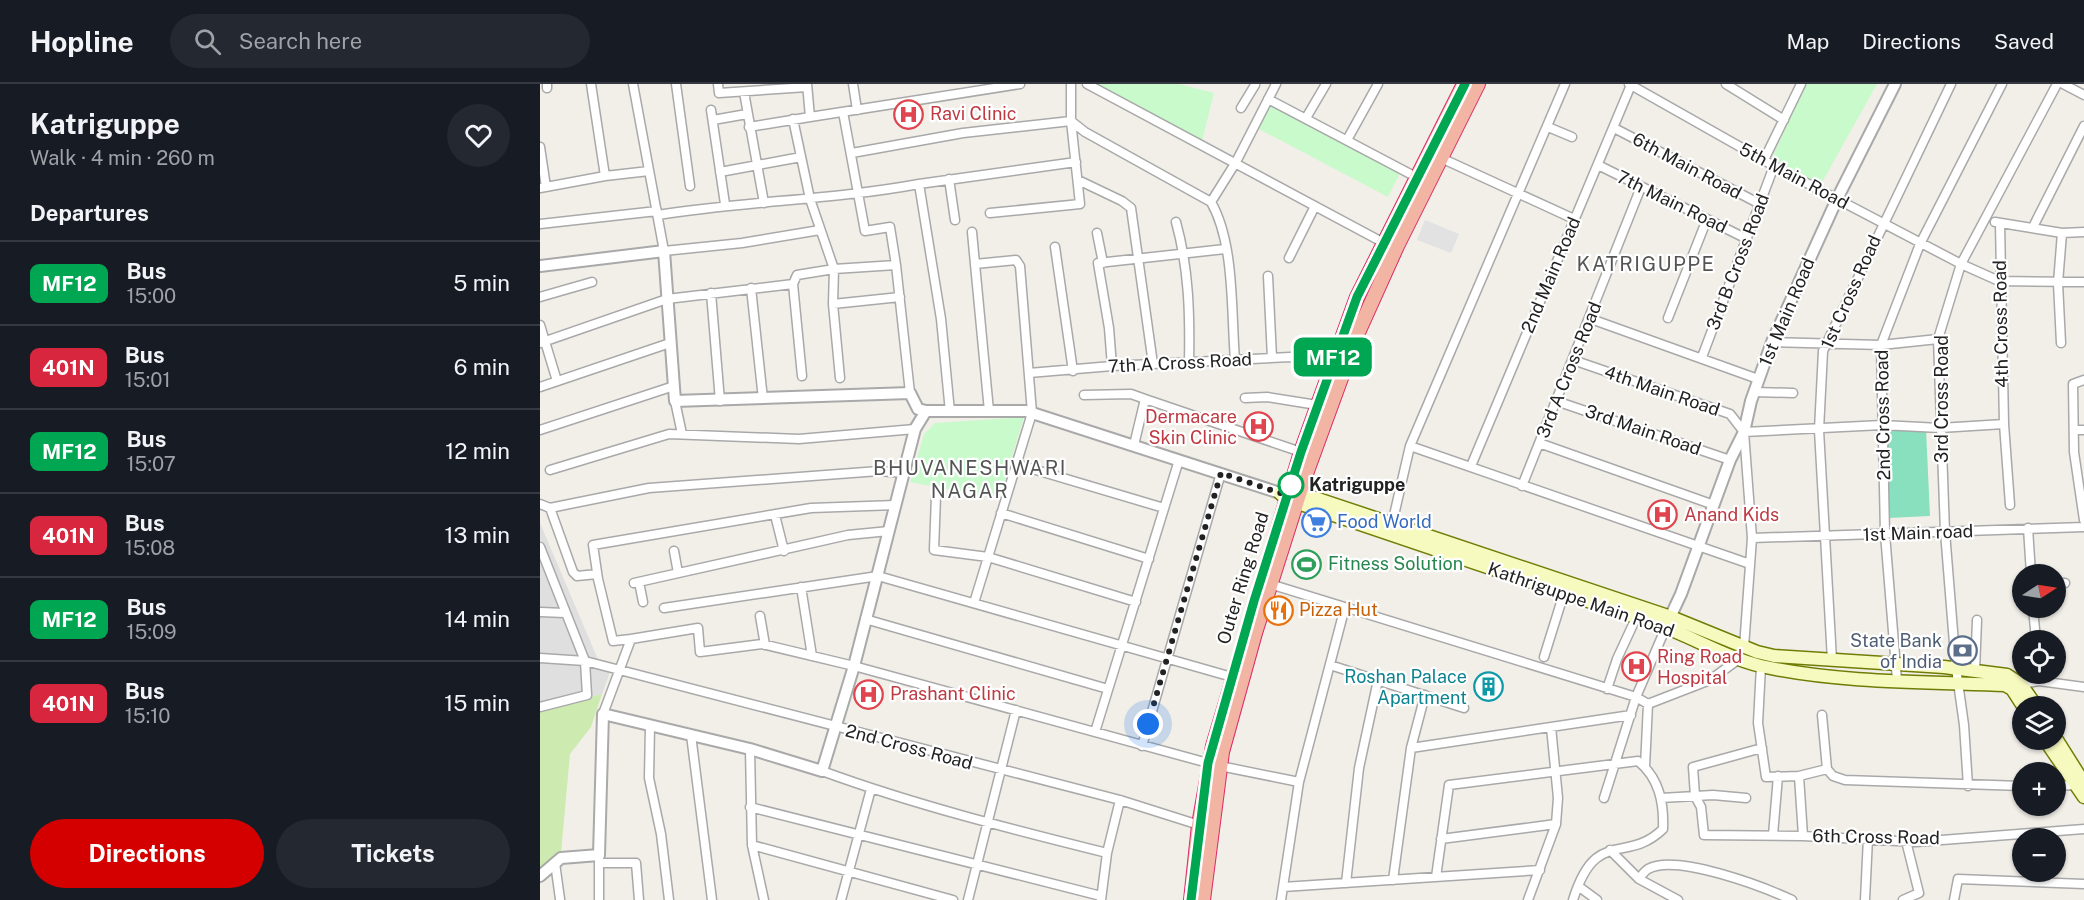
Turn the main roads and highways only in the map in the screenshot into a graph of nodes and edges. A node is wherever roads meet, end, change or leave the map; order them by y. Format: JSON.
{"nodes":[{"id":1,"x":1464,"y":84,"type":"edge"},
{"id":2,"x":1478,"y":84,"type":"edge"},
{"id":3,"x":1290,"y":496,"type":"junction"},
{"id":4,"x":1668,"y":622,"type":"junction"},
{"id":5,"x":2017,"y":696,"type":"edge"},
{"id":6,"x":2029,"y":696,"type":"edge"},
{"id":7,"x":2053,"y":750,"type":"edge"},
{"id":8,"x":2062,"y":750,"type":"edge"},
{"id":9,"x":1214,"y":765,"type":"junction"},
{"id":10,"x":2079,"y":784,"type":"edge"},
{"id":11,"x":2084,"y":797,"type":"edge"},
{"id":12,"x":1191,"y":900,"type":"edge"},
{"id":13,"x":1203,"y":900,"type":"edge"}],
"edges":[{"from":1,"to":3,"type":"highway","name":"Outer Ring Road"},
{"from":2,"to":3,"type":"highway","name":"Outer Ring Road"},
{"from":3,"to":4,"type":"main road","name":"Kathriguppe Main Road"},
{"from":3,"to":4,"type":"main road","name":"Kathriguppe Main Road"},
{"from":3,"to":9,"type":"highway","name":"Outer Ring Road"},
{"from":3,"to":9,"type":"highway","name":"Outer Ring Road"},
{"from":4,"to":5,"type":"main road","name":"Kathriguppe Main Road"},
{"from":4,"to":6,"type":"main road","name":"Kathriguppe Main Road"},
{"from":7,"to":10,"type":"main road"},
{"from":8,"to":10,"type":"main road"},
{"from":9,"to":12,"type":"highway","name":"Outer Ring Road"},
{"from":9,"to":13,"type":"highway","name":"Outer Ring Road"},
{"from":10,"to":11,"type":"main road"}]}
